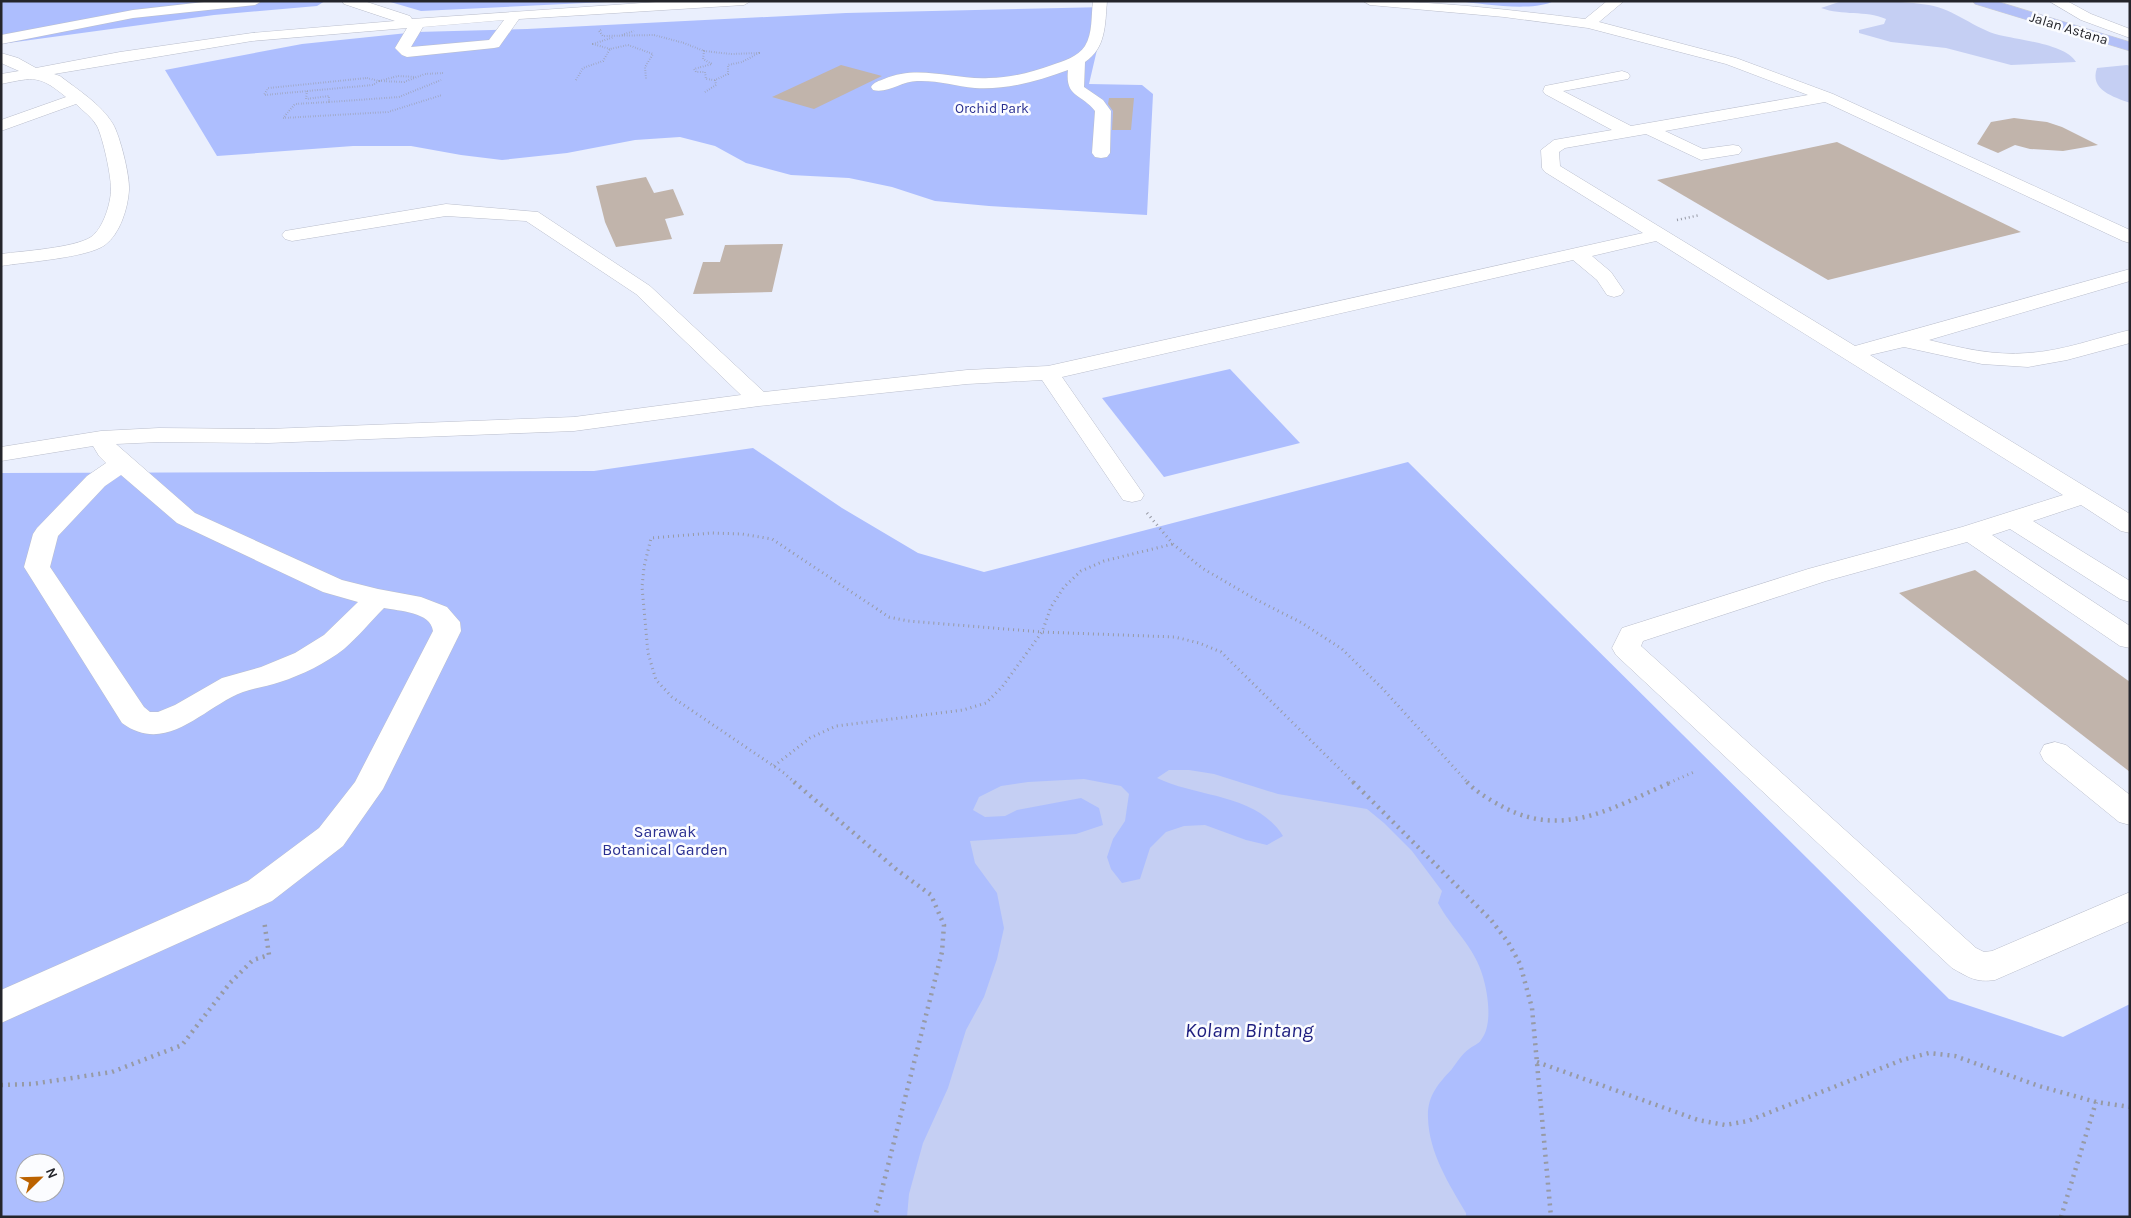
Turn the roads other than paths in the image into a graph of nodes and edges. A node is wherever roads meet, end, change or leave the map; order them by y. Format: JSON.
{"nodes":[{"id":1,"x":255,"y":1,"type":"edge"},
{"id":2,"x":349,"y":1,"type":"edge"},
{"id":3,"x":744,"y":1,"type":"edge"},
{"id":4,"x":1100,"y":1,"type":"edge"},
{"id":5,"x":1370,"y":1,"type":"edge"},
{"id":6,"x":1618,"y":1,"type":"edge"},
{"id":7,"x":1980,"y":1,"type":"edge"},
{"id":8,"x":1988,"y":1,"type":"edge"},
{"id":9,"x":2014,"y":1,"type":"edge"},
{"id":10,"x":2056,"y":1,"type":"edge"},
{"id":11,"x":200,"y":4,"type":"edge"},
{"id":12,"x":159,"y":7,"type":"edge"},
{"id":13,"x":516,"y":15,"type":"junction"},
{"id":14,"x":418,"y":24,"type":"junction"},
{"id":15,"x":1589,"y":24,"type":"junction"},
{"id":16,"x":2081,"y":32,"type":"junction"},
{"id":17,"x":2130,"y":35,"type":"edge"},
{"id":18,"x":1,"y":40,"type":"edge"},
{"id":19,"x":2130,"y":47,"type":"edge"},
{"id":20,"x":1,"y":58,"type":"edge"},
{"id":21,"x":1077,"y":61,"type":"junction"},
{"id":22,"x":33,"y":72,"type":"junction"},
{"id":23,"x":1622,"y":76,"type":"dead end"},
{"id":24,"x":1,"y":79,"type":"edge"},
{"id":25,"x":54,"y":79,"type":"junction"},
{"id":26,"x":879,"y":87,"type":"dead end"},
{"id":27,"x":1,"y":93,"type":"edge"},
{"id":28,"x":1826,"y":97,"type":"junction"},
{"id":29,"x":78,"y":98,"type":"junction"},
{"id":30,"x":1,"y":126,"type":"edge"},
{"id":31,"x":1650,"y":129,"type":"junction"},
{"id":32,"x":1899,"y":130,"type":"junction"},
{"id":33,"x":1629,"y":132,"type":"junction"},
{"id":34,"x":1955,"y":138,"type":"dead end"},
{"id":35,"x":1733,"y":150,"type":"dead end"},
{"id":36,"x":1101,"y":153,"type":"dead end"},
{"id":37,"x":2002,"y":158,"type":"dead end"},
{"id":38,"x":2006,"y":179,"type":"junction"},
{"id":39,"x":292,"y":235,"type":"dead end"},
{"id":40,"x":1659,"y":235,"type":"junction"},
{"id":41,"x":2130,"y":237,"type":"edge"},
{"id":42,"x":1578,"y":254,"type":"junction"},
{"id":43,"x":1,"y":260,"type":"edge"},
{"id":44,"x":2128,"y":278,"type":"edge"},
{"id":45,"x":1614,"y":291,"type":"dead end"},
{"id":46,"x":2130,"y":336,"type":"edge"},
{"id":47,"x":1905,"y":340,"type":"junction"},
{"id":48,"x":1854,"y":353,"type":"junction"},
{"id":49,"x":1048,"y":373,"type":"junction"},
{"id":50,"x":759,"y":399,"type":"junction"},
{"id":51,"x":101,"y":438,"type":"junction"},
{"id":52,"x":1,"y":454,"type":"edge"},
{"id":53,"x":122,"y":463,"type":"junction"},
{"id":54,"x":1132,"y":495,"type":"road end"},
{"id":55,"x":2084,"y":496,"type":"junction"},
{"id":56,"x":2014,"y":520,"type":"junction"},
{"id":57,"x":2130,"y":525,"type":"edge"},
{"id":58,"x":1971,"y":534,"type":"junction"},
{"id":59,"x":2130,"y":593,"type":"edge"},
{"id":60,"x":378,"y":598,"type":"junction"},
{"id":61,"x":2130,"y":639,"type":"edge"},
{"id":62,"x":2055,"y":754,"type":"dead end"},
{"id":63,"x":2130,"y":813,"type":"edge"},
{"id":64,"x":2130,"y":906,"type":"edge"},
{"id":65,"x":1,"y":1007,"type":"edge"}],
"edges":[{"from":1,"to":11,"type":"street"},
{"from":2,"to":14,"type":"street"},
{"from":3,"to":13,"type":"street"},
{"from":4,"to":21,"type":"street"},
{"from":5,"to":15,"type":"street"},
{"from":6,"to":15,"type":"street"},
{"from":7,"to":16,"type":"main road","name":"Jalan Astana"},
{"from":8,"to":16,"type":"main road"},
{"from":9,"to":17,"type":"main road","name":"Jalan Astana"},
{"from":10,"to":17,"type":"street"},
{"from":11,"to":12,"type":"street"},
{"from":12,"to":18,"type":"street"},
{"from":13,"to":14,"type":"street"},
{"from":13,"to":14,"type":"street"},
{"from":14,"to":22,"type":"street"},
{"from":14,"to":25,"type":"street"},
{"from":15,"to":28,"type":"street"},
{"from":16,"to":19,"type":"main road","name":"Jalan Astana"},
{"from":20,"to":22,"type":"street"},
{"from":21,"to":26,"type":"street"},
{"from":21,"to":36,"type":"street"},
{"from":22,"to":24,"type":"street"},
{"from":22,"to":25,"type":"street"},
{"from":23,"to":33,"type":"street"},
{"from":25,"to":27,"type":"street"},
{"from":25,"to":29,"type":"street"},
{"from":28,"to":31,"type":"street"},
{"from":28,"to":32,"type":"street"},
{"from":29,"to":30,"type":"street"},
{"from":29,"to":43,"type":"street"},
{"from":31,"to":33,"type":"street"},
{"from":31,"to":35,"type":"street"},
{"from":32,"to":34,"type":"street"},
{"from":32,"to":38,"type":"street"},
{"from":33,"to":40,"type":"street"},
{"from":37,"to":38,"type":"street"},
{"from":38,"to":41,"type":"street"},
{"from":39,"to":50,"type":"street"},
{"from":40,"to":42,"type":"street"},
{"from":40,"to":48,"type":"street"},
{"from":42,"to":45,"type":"street"},
{"from":42,"to":49,"type":"street"},
{"from":44,"to":47,"type":"street"},
{"from":46,"to":47,"type":"street"},
{"from":47,"to":48,"type":"street"},
{"from":48,"to":55,"type":"street"},
{"from":49,"to":50,"type":"street"},
{"from":49,"to":54,"type":"street"},
{"from":50,"to":51,"type":"street"},
{"from":51,"to":52,"type":"street"},
{"from":51,"to":53,"type":"street"},
{"from":53,"to":60,"type":"street"},
{"from":53,"to":60,"type":"street"},
{"from":55,"to":56,"type":"street"},
{"from":55,"to":57,"type":"street"},
{"from":56,"to":58,"type":"street"},
{"from":56,"to":59,"type":"street"},
{"from":58,"to":61,"type":"street"},
{"from":58,"to":64,"type":"street"},
{"from":60,"to":65,"type":"street"},
{"from":62,"to":63,"type":"street"}]}
